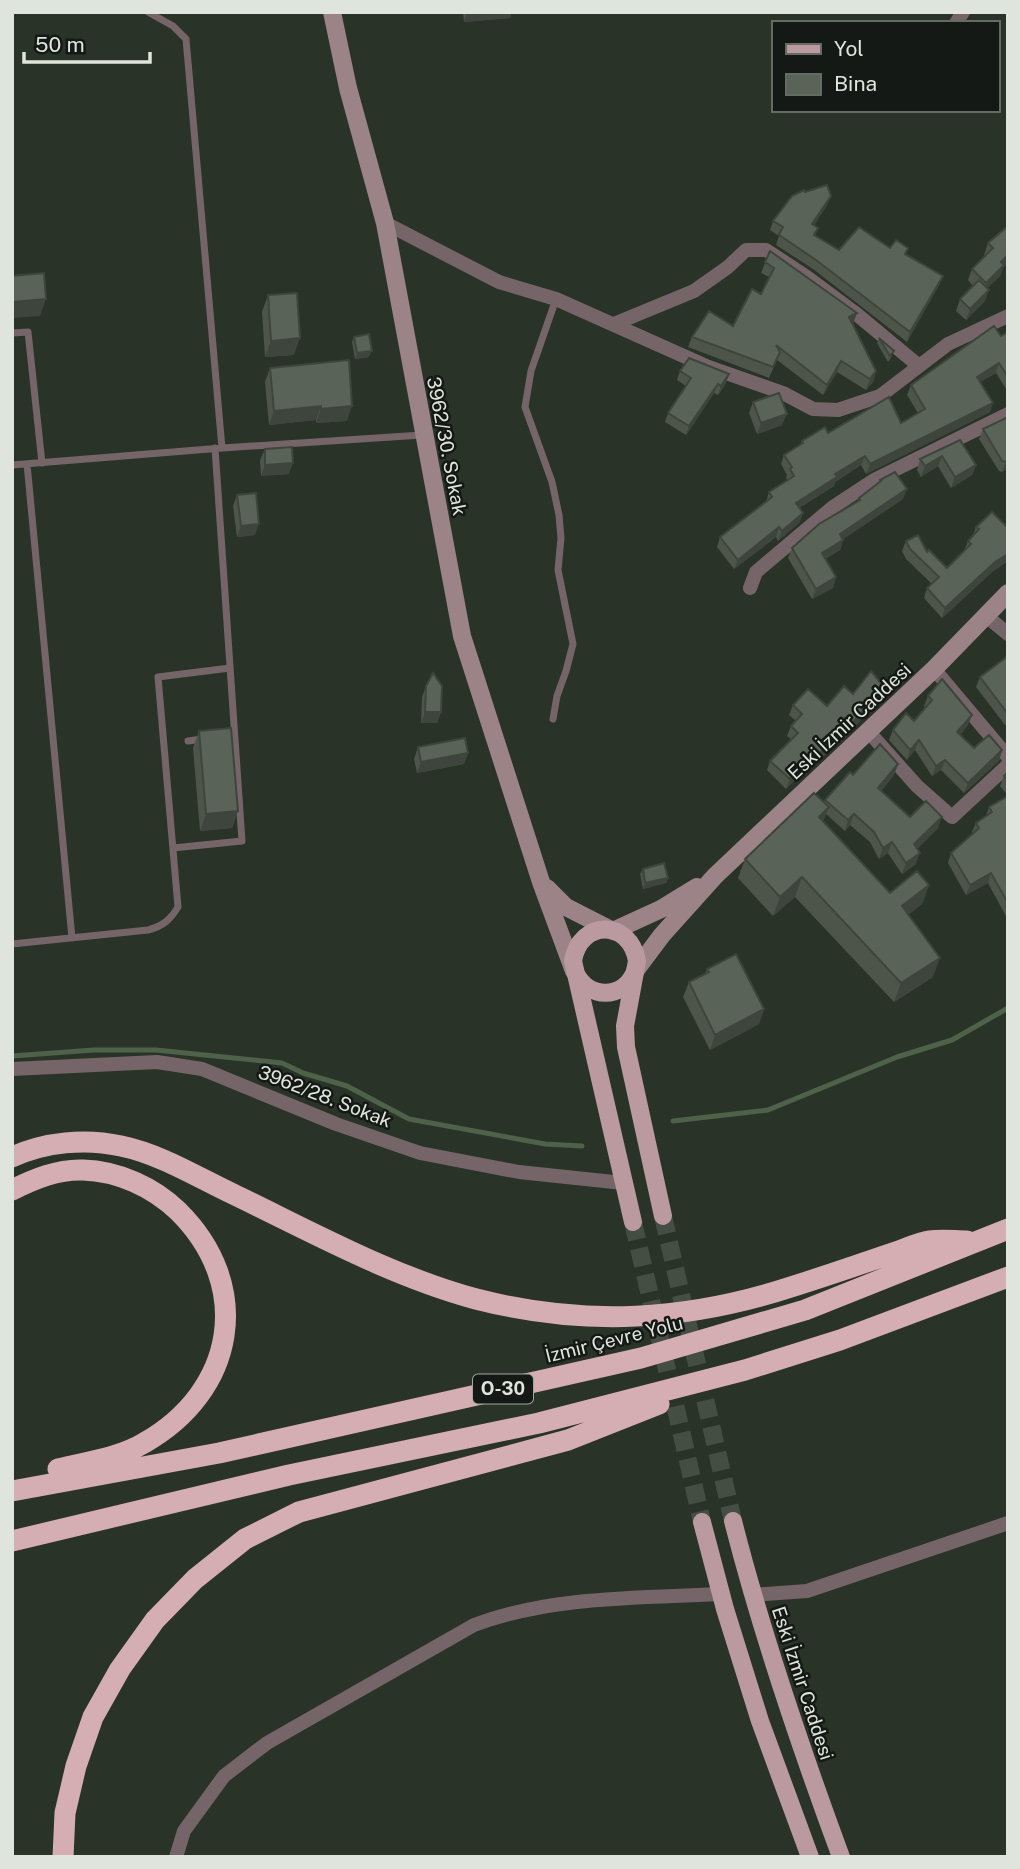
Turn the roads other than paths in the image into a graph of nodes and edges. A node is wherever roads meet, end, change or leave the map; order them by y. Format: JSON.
{"nodes":[{"id":1,"x":148,"y":12,"type":"edge"},
{"id":2,"x":332,"y":12,"type":"edge"},
{"id":3,"x":385,"y":223,"type":"junction"},
{"id":4,"x":556,"y":299,"type":"junction"},
{"id":5,"x":1008,"y":316,"type":"edge"},
{"id":6,"x":614,"y":324,"type":"junction"},
{"id":7,"x":12,"y":333,"type":"edge"},
{"id":8,"x":919,"y":366,"type":"junction"},
{"id":9,"x":1008,"y":414,"type":"edge"},
{"id":10,"x":423,"y":435,"type":"junction"},
{"id":11,"x":219,"y":448,"type":"junction"},
{"id":12,"x":42,"y":463,"type":"junction"},
{"id":13,"x":27,"y":464,"type":"junction"},
{"id":14,"x":12,"y":465,"type":"edge"},
{"id":15,"x":750,"y":588,"type":"dead end"},
{"id":16,"x":1008,"y":593,"type":"edge"},
{"id":17,"x":985,"y":615,"type":"junction"},
{"id":18,"x":1008,"y":634,"type":"edge"},
{"id":19,"x":230,"y":668,"type":"junction"},
{"id":20,"x":934,"y":669,"type":"junction"},
{"id":21,"x":553,"y":719,"type":"dead end"},
{"id":22,"x":868,"y":731,"type":"junction"},
{"id":23,"x":235,"y":736,"type":"junction"},
{"id":24,"x":223,"y":737,"type":"edge"},
{"id":25,"x":211,"y":738,"type":"edge"},
{"id":26,"x":188,"y":741,"type":"dead end"},
{"id":27,"x":1008,"y":757,"type":"edge"},
{"id":28,"x":1008,"y":765,"type":"edge"},
{"id":29,"x":173,"y":848,"type":"junction"},
{"id":30,"x":715,"y":876,"type":"junction"},
{"id":31,"x":541,"y":882,"type":"junction"},
{"id":32,"x":613,"y":930,"type":"junction"},
{"id":33,"x":72,"y":938,"type":"junction"},
{"id":34,"x":12,"y":944,"type":"edge"},
{"id":35,"x":574,"y":971,"type":"junction"},
{"id":36,"x":635,"y":971,"type":"junction"},
{"id":37,"x":12,"y":1069,"type":"edge"},
{"id":38,"x":12,"y":1157,"type":"edge"},
{"id":39,"x":623,"y":1182,"type":"junction"},
{"id":40,"x":12,"y":1190,"type":"edge"},
{"id":41,"x":663,"y":1216,"type":"tunnel mouth"},
{"id":42,"x":633,"y":1222,"type":"tunnel mouth"},
{"id":43,"x":1008,"y":1229,"type":"edge"},
{"id":44,"x":980,"y":1240,"type":"junction"},
{"id":45,"x":1008,"y":1277,"type":"edge"},
{"id":46,"x":745,"y":1370,"type":"junction"},
{"id":47,"x":12,"y":1481,"type":"edge"},
{"id":48,"x":12,"y":1491,"type":"edge"},
{"id":49,"x":733,"y":1521,"type":"tunnel mouth"},
{"id":50,"x":702,"y":1522,"type":"tunnel mouth"},
{"id":51,"x":1008,"y":1523,"type":"edge"},
{"id":52,"x":12,"y":1541,"type":"edge"},
{"id":53,"x":721,"y":1594,"type":"junction"},
{"id":54,"x":752,"y":1595,"type":"junction"},
{"id":55,"x":63,"y":1857,"type":"edge"},
{"id":56,"x":176,"y":1857,"type":"edge"},
{"id":57,"x":810,"y":1857,"type":"edge"},
{"id":58,"x":841,"y":1857,"type":"edge"}],
"edges":[{"from":1,"to":11,"type":"lane"},
{"from":2,"to":3,"type":"main road","name":"3962/30. Sokak"},
{"from":3,"to":4,"type":"street"},
{"from":3,"to":10,"type":"main road","name":"3962/30. Sokak"},
{"from":4,"to":6,"type":"street"},
{"from":4,"to":21,"type":"lane"},
{"from":5,"to":8,"type":"street"},
{"from":6,"to":8,"type":"street"},
{"from":6,"to":8,"type":"street"},
{"from":7,"to":12,"type":"lane"},
{"from":9,"to":15,"type":"street"},
{"from":10,"to":11,"type":"lane"},
{"from":10,"to":31,"type":"main road","name":"3962/30. Sokak"},
{"from":11,"to":12,"type":"lane"},
{"from":11,"to":19,"type":"lane"},
{"from":12,"to":13,"type":"lane"},
{"from":13,"to":14,"type":"lane"},
{"from":13,"to":33,"type":"lane"},
{"from":16,"to":17,"type":"main road","name":"Eski İzmir Caddesi"},
{"from":17,"to":18,"type":"street"},
{"from":17,"to":20,"type":"main road","name":"Eski İzmir Caddesi"},
{"from":19,"to":23,"type":"lane"},
{"from":19,"to":29,"type":"lane"},
{"from":20,"to":22,"type":"main road","name":"Eski İzmir Caddesi"},
{"from":20,"to":27,"type":"street"},
{"from":22,"to":28,"type":"street"},
{"from":22,"to":30,"type":"main road","name":"Eski İzmir Caddesi"},
{"from":23,"to":24,"type":"lane"},
{"from":23,"to":29,"type":"lane"},
{"from":25,"to":26,"type":"lane"},
{"from":29,"to":33,"type":"lane"},
{"from":30,"to":32,"type":"main road","name":"Eski İzmir Caddesi"},
{"from":30,"to":36,"type":"main road","name":"Eski İzmir Caddesi"},
{"from":31,"to":32,"type":"main road"},
{"from":31,"to":35,"type":"main road","name":"3962/30. Sokak"},
{"from":32,"to":35,"type":"main road"},
{"from":32,"to":36,"type":"main road"},
{"from":33,"to":34,"type":"lane"},
{"from":35,"to":36,"type":"main road"},
{"from":35,"to":39,"type":"main road"},
{"from":36,"to":41,"type":"main road"},
{"from":37,"to":39,"type":"street","name":"3962/28. Sokak"},
{"from":38,"to":44,"type":"highway"},
{"from":39,"to":42,"type":"main road"},
{"from":40,"to":47,"type":"highway"},
{"from":43,"to":44,"type":"highway","name":"İzmir Çevre Yolu","number":"O-30"},
{"from":44,"to":48,"type":"highway","name":"İzmir Çevre Yolu","number":"O-30"},
{"from":45,"to":46,"type":"highway","number":"O-30"},
{"from":46,"to":52,"type":"highway","number":"O-30"},
{"from":46,"to":55,"type":"highway"},
{"from":49,"to":54,"type":"main road","name":"Eski İzmir Caddesi"},
{"from":50,"to":53,"type":"main road"},
{"from":51,"to":54,"type":"street"},
{"from":53,"to":56,"type":"street"},
{"from":53,"to":57,"type":"main road"},
{"from":54,"to":58,"type":"main road","name":"Eski İzmir Caddesi"}]}
